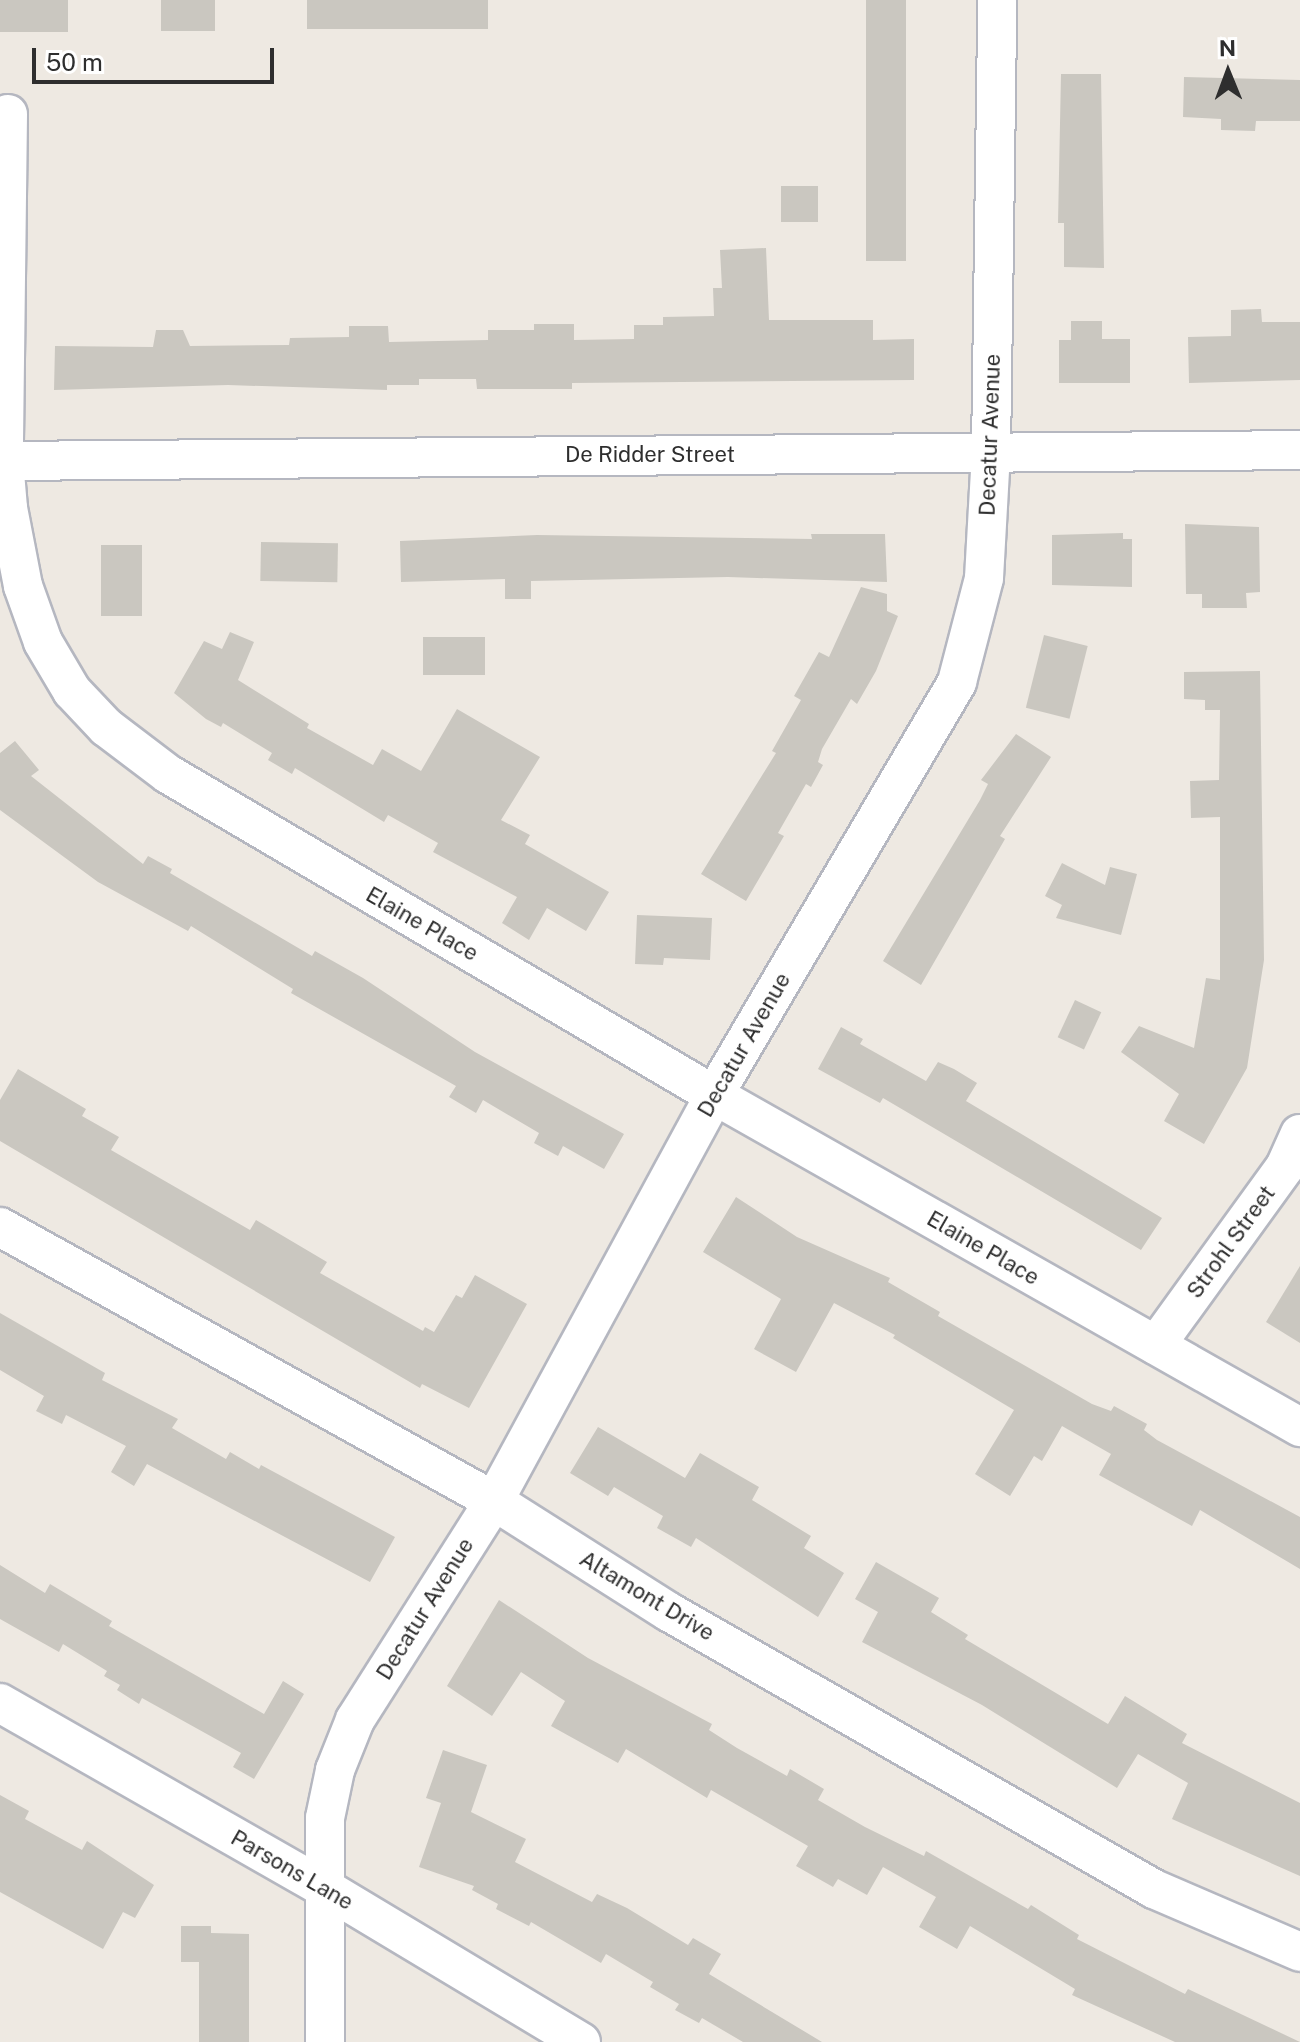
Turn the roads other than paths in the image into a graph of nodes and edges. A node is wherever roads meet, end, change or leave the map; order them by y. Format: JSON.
{"nodes":[{"id":1,"x":997,"y":0,"type":"edge"},
{"id":2,"x":8,"y":114,"type":"dead end"},
{"id":3,"x":1300,"y":450,"type":"edge"},
{"id":4,"x":991,"y":453,"type":"junction"},
{"id":5,"x":2,"y":461,"type":"edge"},
{"id":6,"x":714,"y":1095,"type":"junction"},
{"id":7,"x":1300,"y":1134,"type":"edge"},
{"id":8,"x":0,"y":1227,"type":"edge"},
{"id":9,"x":1156,"y":1345,"type":"junction"},
{"id":10,"x":1300,"y":1427,"type":"edge"},
{"id":11,"x":494,"y":1501,"type":"junction"},
{"id":12,"x":0,"y":1703,"type":"edge"},
{"id":13,"x":323,"y":1887,"type":"junction"},
{"id":14,"x":1300,"y":1952,"type":"edge"},
{"id":15,"x":325,"y":2042,"type":"edge"},
{"id":16,"x":581,"y":2042,"type":"edge"}],
"edges":[{"from":1,"to":4,"type":"street","name":"Decatur Avenue"},
{"from":2,"to":5,"type":"street","name":"Elaine Place"},
{"from":3,"to":4,"type":"street","name":"De Ridder Street"},
{"from":4,"to":5,"type":"street","name":"De Ridder Street"},
{"from":4,"to":6,"type":"street","name":"Decatur Avenue"},
{"from":5,"to":6,"type":"street","name":"Elaine Place"},
{"from":6,"to":9,"type":"street","name":"Elaine Place"},
{"from":6,"to":11,"type":"street","name":"Decatur Avenue"},
{"from":7,"to":9,"type":"street","name":"Strohl Street"},
{"from":8,"to":11,"type":"street","name":"Altamont Drive"},
{"from":9,"to":10,"type":"street","name":"Elaine Place"},
{"from":11,"to":13,"type":"street","name":"Decatur Avenue"},
{"from":11,"to":14,"type":"street","name":"Altamont Drive"},
{"from":12,"to":13,"type":"street","name":"Parsons Lane"},
{"from":13,"to":15,"type":"street","name":"Decatur Avenue"},
{"from":13,"to":16,"type":"street","name":"Parsons Lane"}]}
